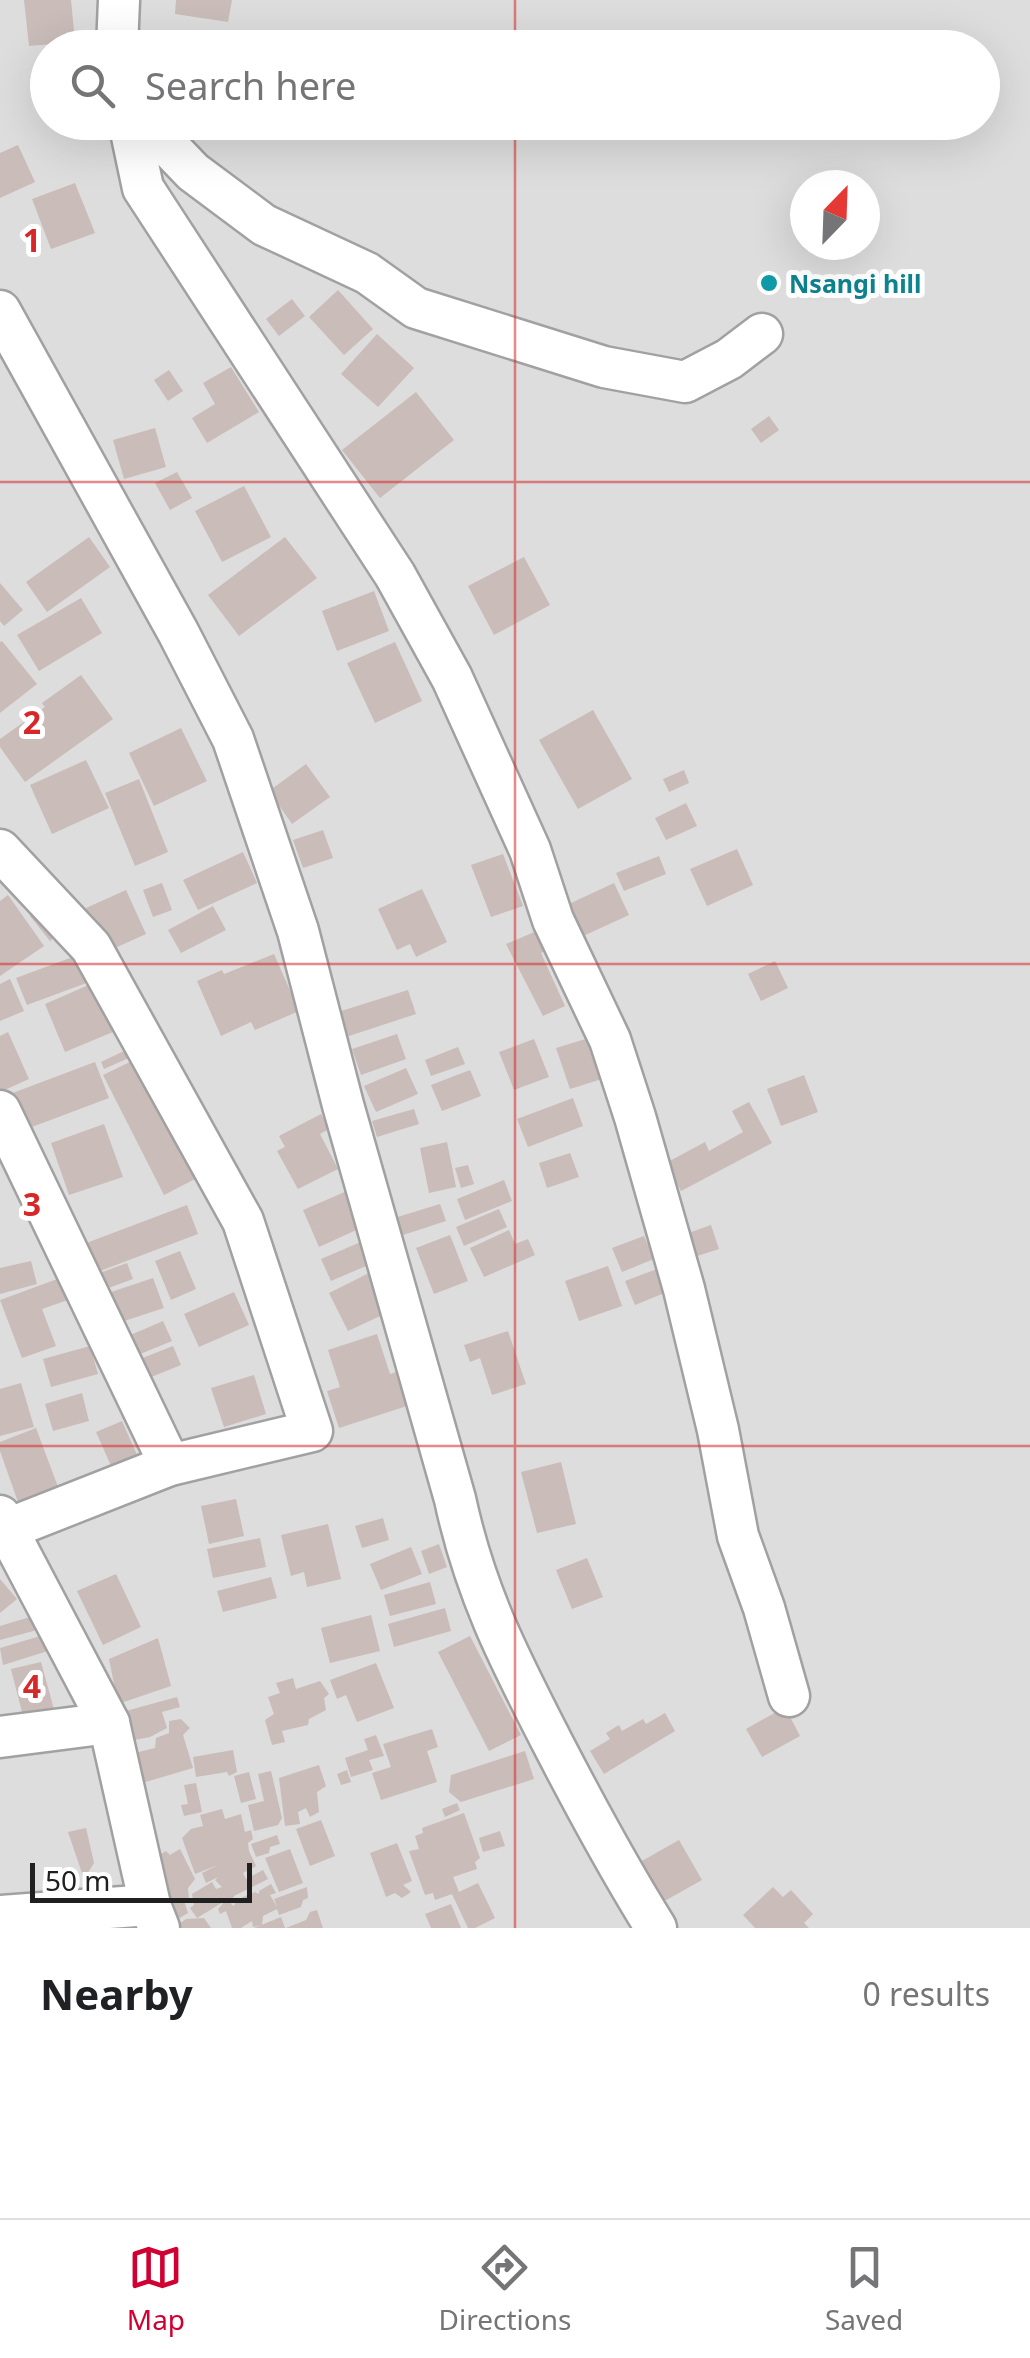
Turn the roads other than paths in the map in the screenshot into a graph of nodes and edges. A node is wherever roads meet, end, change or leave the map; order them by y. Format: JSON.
{"nodes":[{"id":1,"x":118,"y":0,"type":"edge"},
{"id":2,"x":117,"y":30,"type":"edge"},
{"id":3,"x":134,"y":140,"type":"edge"},
{"id":4,"x":162,"y":140,"type":"edge"},
{"id":5,"x":0,"y":312,"type":"edge"},
{"id":6,"x":762,"y":334,"type":"dead end"},
{"id":7,"x":0,"y":850,"type":"edge"},
{"id":8,"x":0,"y":1111,"type":"edge"},
{"id":9,"x":170,"y":1465,"type":"junction"},
{"id":10,"x":3,"y":1523,"type":"edge"},
{"id":11,"x":788,"y":1696,"type":"dead end"},
{"id":12,"x":109,"y":1723,"type":"junction"},
{"id":13,"x":0,"y":1737,"type":"edge"},
{"id":14,"x":0,"y":1916,"type":"edge"},
{"id":15,"x":155,"y":1917,"type":"edge"},
{"id":16,"x":656,"y":1928,"type":"edge"}],
"edges":[{"from":1,"to":2,"type":"street"},
{"from":3,"to":11,"type":"street"},
{"from":4,"to":6,"type":"street"},
{"from":5,"to":16,"type":"street"},
{"from":7,"to":9,"type":"street"},
{"from":8,"to":9,"type":"street"},
{"from":9,"to":10,"type":"street"},
{"from":10,"to":12,"type":"street"},
{"from":12,"to":13,"type":"street"},
{"from":12,"to":15,"type":"street"},
{"from":14,"to":15,"type":"street"}]}
